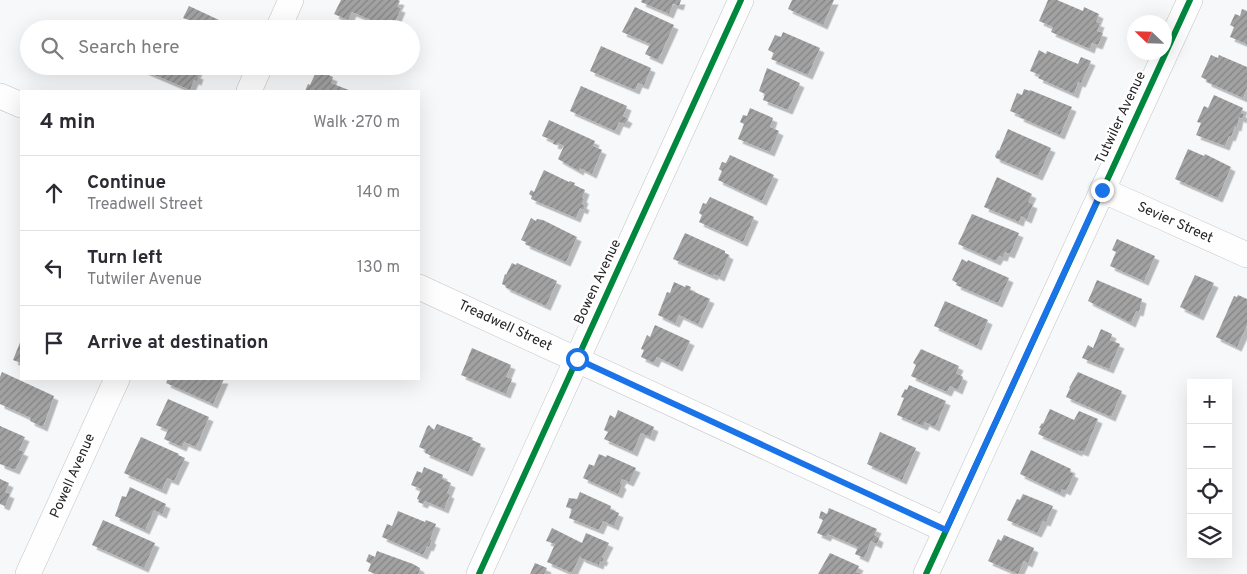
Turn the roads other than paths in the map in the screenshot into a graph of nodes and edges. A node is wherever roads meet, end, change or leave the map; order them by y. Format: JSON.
{"nodes":[{"id":1,"x":291,"y":0,"type":"edge"},
{"id":2,"x":741,"y":0,"type":"edge"},
{"id":3,"x":1190,"y":0,"type":"edge"},
{"id":4,"x":282,"y":20,"type":"edge"},
{"id":5,"x":256,"y":75,"type":"edge"},
{"id":6,"x":249,"y":90,"type":"edge"},
{"id":7,"x":0,"y":96,"type":"edge"},
{"id":8,"x":20,"y":105,"type":"edge"},
{"id":9,"x":1102,"y":190,"type":"junction"},
{"id":10,"x":1247,"y":256,"type":"edge"},
{"id":11,"x":420,"y":287,"type":"edge"},
{"id":12,"x":577,"y":359,"type":"junction"},
{"id":13,"x":117,"y":380,"type":"edge"},
{"id":14,"x":946,"y":530,"type":"junction"},
{"id":15,"x":28,"y":574,"type":"edge"},
{"id":16,"x":479,"y":574,"type":"edge"},
{"id":17,"x":926,"y":574,"type":"edge"}],
"edges":[{"from":1,"to":4,"type":"street"},
{"from":2,"to":12,"type":"street","name":"Bowen Avenue"},
{"from":3,"to":9,"type":"street","name":"Tutwiler Avenue"},
{"from":5,"to":6,"type":"street"},
{"from":7,"to":8,"type":"street"},
{"from":9,"to":10,"type":"street","name":"Sevier Street"},
{"from":9,"to":14,"type":"street","name":"Tutwiler Avenue"},
{"from":11,"to":12,"type":"street","name":"Treadwell Street"},
{"from":12,"to":14,"type":"street","name":"Treadwell Street"},
{"from":12,"to":16,"type":"street","name":"Bowen Avenue"},
{"from":13,"to":15,"type":"street","name":"Powell Avenue"},
{"from":14,"to":17,"type":"street","name":"Tutwiler Avenue"}]}
